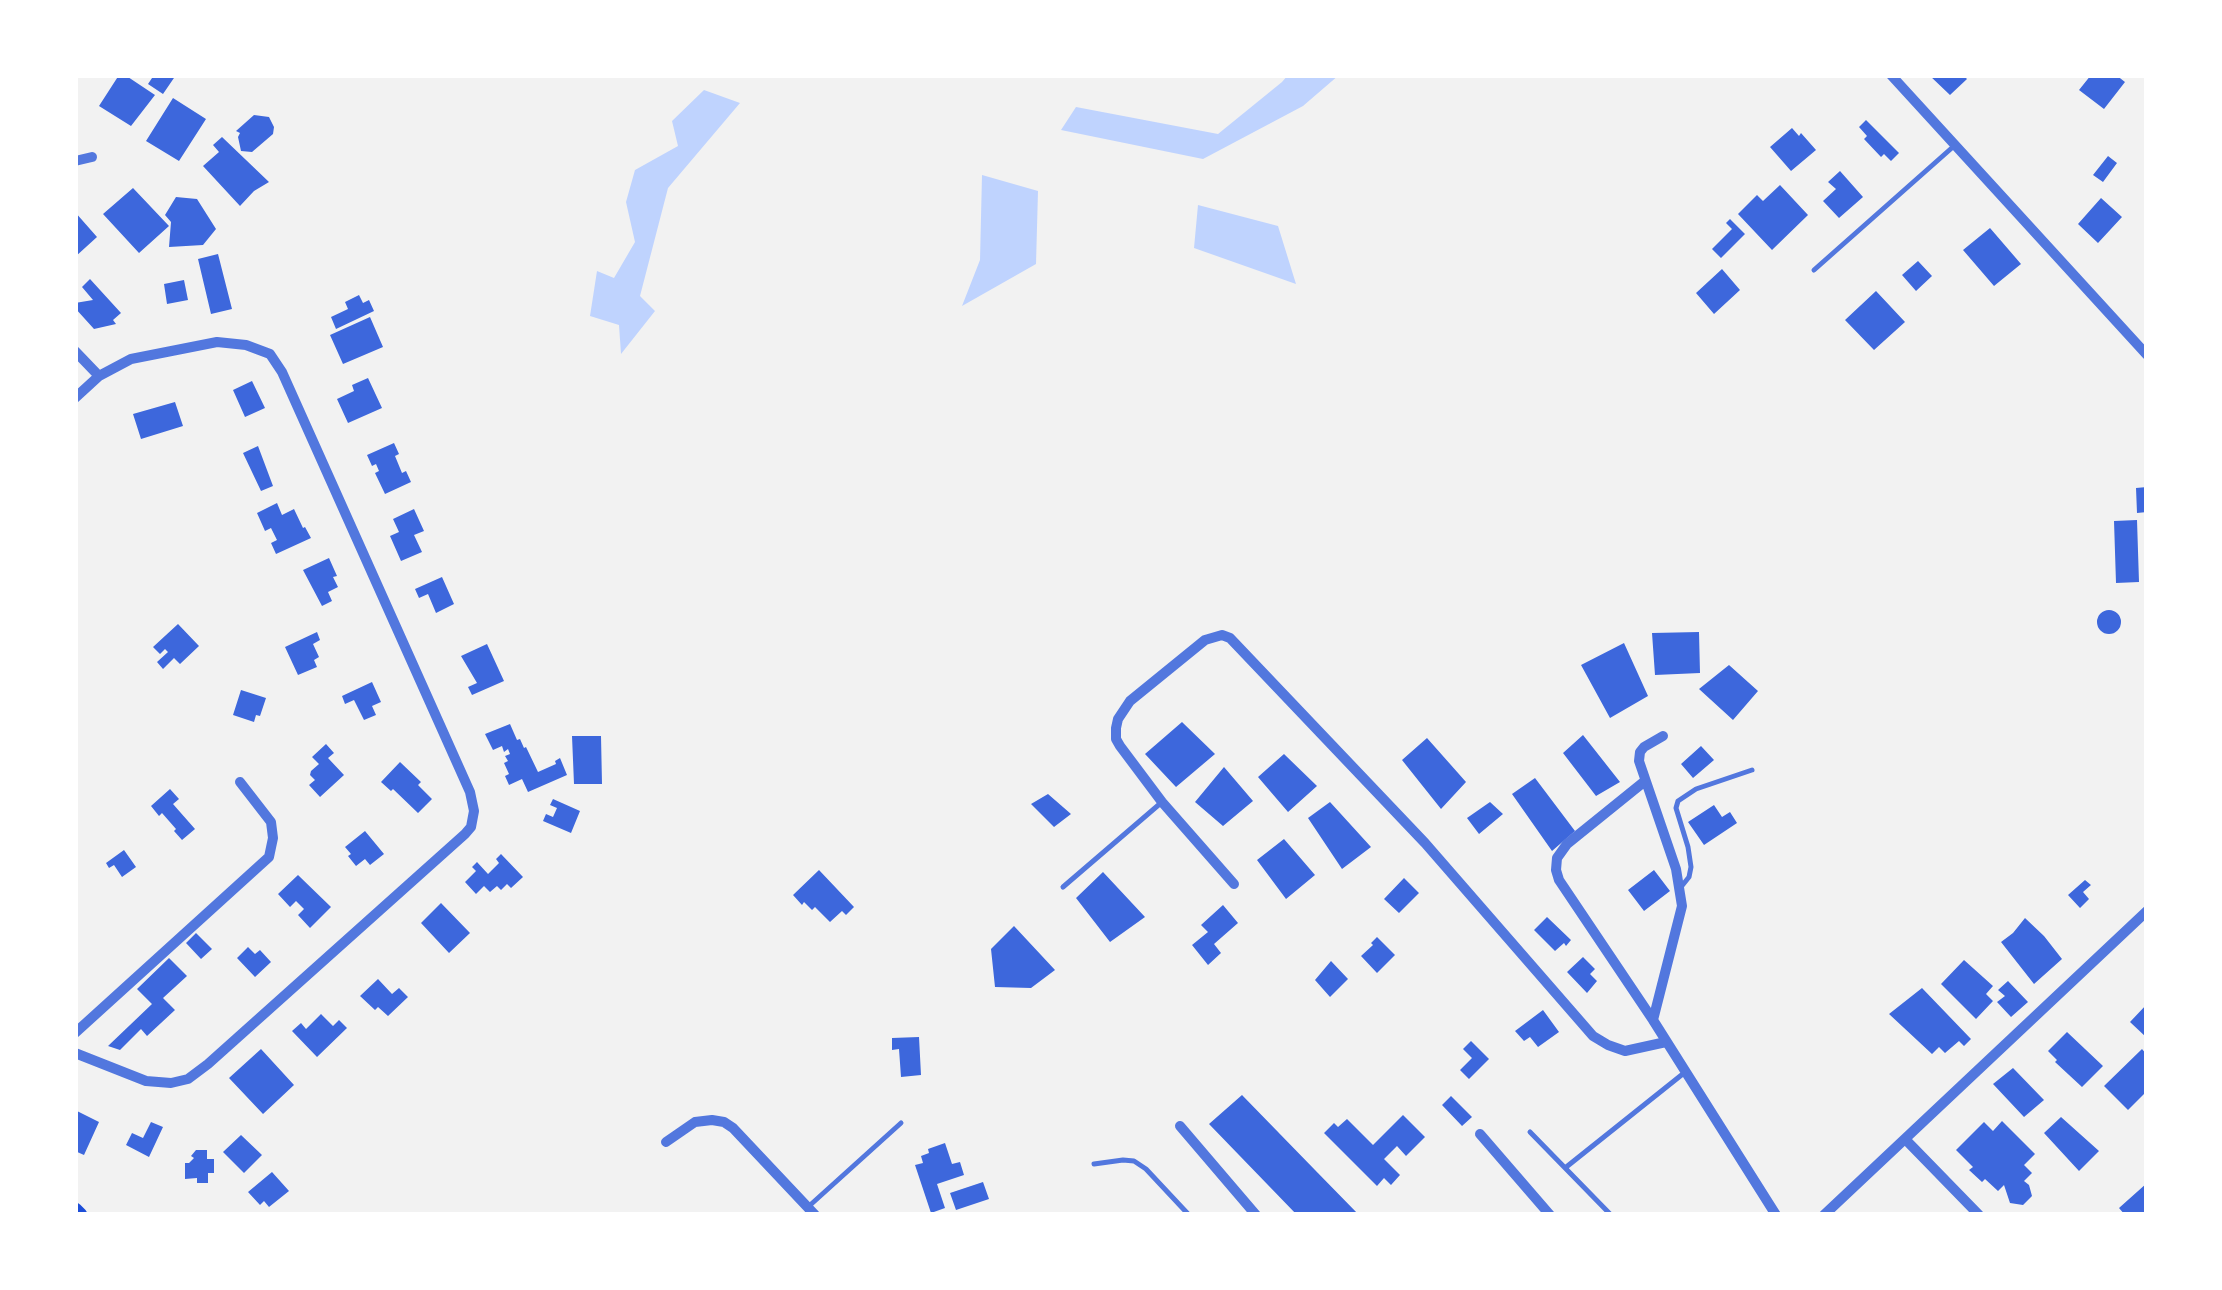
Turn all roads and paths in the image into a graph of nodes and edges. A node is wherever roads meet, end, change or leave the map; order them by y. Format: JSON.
{"nodes":[{"id":1,"x":1891,"y":75,"type":"edge"},
{"id":2,"x":1955,"y":145,"type":"junction"},
{"id":3,"x":92,"y":157,"type":"dead end"},
{"id":4,"x":75,"y":161,"type":"edge"},
{"id":5,"x":1814,"y":270,"type":"dead end"},
{"id":6,"x":75,"y":351,"type":"edge"},
{"id":7,"x":2147,"y":355,"type":"edge"},
{"id":8,"x":100,"y":376,"type":"junction"},
{"id":9,"x":75,"y":398,"type":"edge"},
{"id":10,"x":1664,"y":736,"type":"dead end"},
{"id":11,"x":1752,"y":770,"type":"dead end"},
{"id":12,"x":1644,"y":780,"type":"junction"},
{"id":13,"x":240,"y":782,"type":"dead end"},
{"id":14,"x":1162,"y":802,"type":"junction"},
{"id":15,"x":1234,"y":884,"type":"dead end"},
{"id":16,"x":1063,"y":887,"type":"dead end"},
{"id":17,"x":1680,"y":887,"type":"junction"},
{"id":18,"x":2147,"y":911,"type":"edge"},
{"id":19,"x":1653,"y":1020,"type":"junction"},
{"id":20,"x":75,"y":1033,"type":"edge"},
{"id":21,"x":1666,"y":1042,"type":"junction"},
{"id":22,"x":75,"y":1053,"type":"edge"},
{"id":23,"x":1685,"y":1072,"type":"junction"},
{"id":24,"x":901,"y":1123,"type":"dead end"},
{"id":25,"x":1180,"y":1126,"type":"dead end"},
{"id":26,"x":1530,"y":1132,"type":"dead end"},
{"id":27,"x":1480,"y":1134,"type":"dead end"},
{"id":28,"x":1904,"y":1139,"type":"junction"},
{"id":29,"x":666,"y":1142,"type":"dead end"},
{"id":30,"x":1094,"y":1164,"type":"dead end"},
{"id":31,"x":1565,"y":1168,"type":"junction"},
{"id":32,"x":812,"y":1211,"type":"edge"},
{"id":33,"x":1828,"y":1211,"type":"edge"},
{"id":34,"x":1189,"y":1215,"type":"edge"},
{"id":35,"x":1256,"y":1215,"type":"edge"},
{"id":36,"x":1550,"y":1215,"type":"edge"},
{"id":37,"x":1612,"y":1215,"type":"edge"},
{"id":38,"x":1776,"y":1215,"type":"edge"},
{"id":39,"x":1979,"y":1215,"type":"edge"}],
"edges":[{"from":1,"to":2,"type":"street"},
{"from":2,"to":5,"type":"lane"},
{"from":2,"to":7,"type":"street"},
{"from":3,"to":4,"type":"street"},
{"from":6,"to":8,"type":"street"},
{"from":8,"to":9,"type":"street"},
{"from":8,"to":22,"type":"street"},
{"from":10,"to":12,"type":"street"},
{"from":11,"to":17,"type":"lane"},
{"from":12,"to":17,"type":"street"},
{"from":12,"to":19,"type":"street"},
{"from":13,"to":20,"type":"street"},
{"from":14,"to":15,"type":"street"},
{"from":14,"to":16,"type":"lane"},
{"from":14,"to":21,"type":"street"},
{"from":17,"to":19,"type":"street"},
{"from":18,"to":28,"type":"street"},
{"from":19,"to":21,"type":"street"},
{"from":21,"to":23,"type":"street"},
{"from":23,"to":31,"type":"lane"},
{"from":23,"to":38,"type":"street"},
{"from":24,"to":32,"type":"lane"},
{"from":25,"to":35,"type":"street"},
{"from":26,"to":31,"type":"lane"},
{"from":27,"to":36,"type":"street"},
{"from":28,"to":33,"type":"street"},
{"from":28,"to":39,"type":"street"},
{"from":29,"to":32,"type":"street"},
{"from":30,"to":34,"type":"lane"},
{"from":31,"to":37,"type":"lane"}]}
